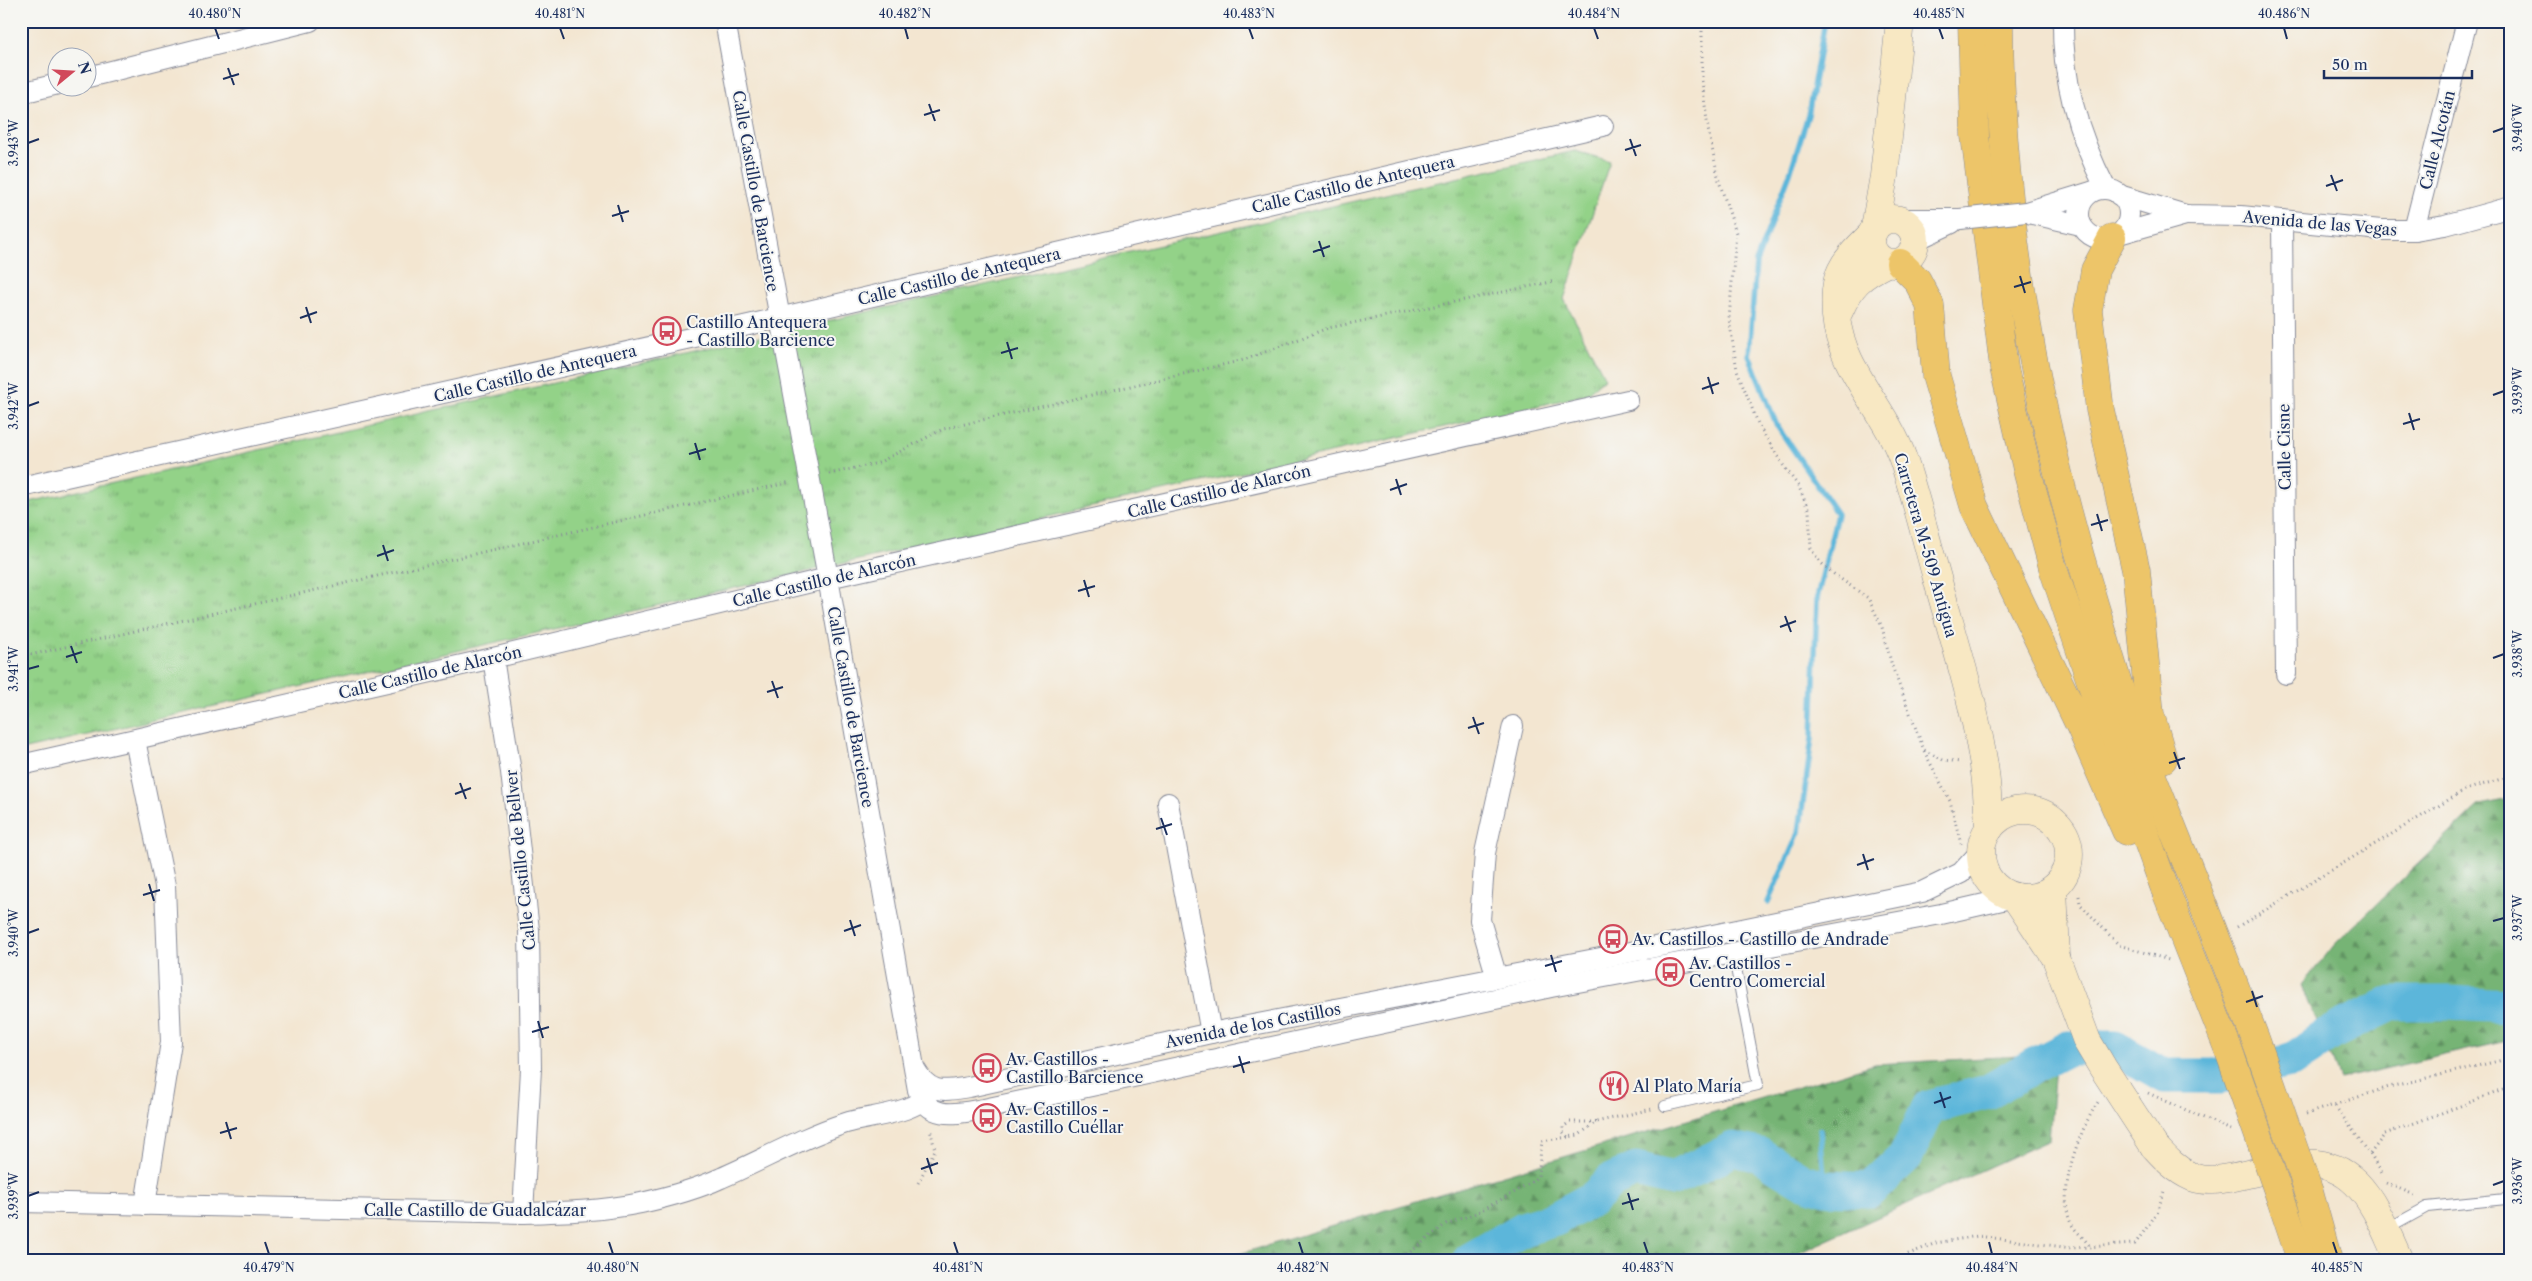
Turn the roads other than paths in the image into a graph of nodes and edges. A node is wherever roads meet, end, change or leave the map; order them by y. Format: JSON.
{"nodes":[{"id":1,"x":310,"y":21,"type":"edge"},
{"id":2,"x":725,"y":21,"type":"edge"},
{"id":3,"x":1900,"y":21,"type":"edge"},
{"id":4,"x":1972,"y":21,"type":"edge"},
{"id":5,"x":1999,"y":21,"type":"edge"},
{"id":6,"x":2063,"y":21,"type":"edge"},
{"id":7,"x":2467,"y":21,"type":"edge"},
{"id":8,"x":98,"y":74,"type":"edge"},
{"id":9,"x":48,"y":86,"type":"edge"},
{"id":10,"x":21,"y":93,"type":"edge"},
{"id":11,"x":1603,"y":126,"type":"dead end"},
{"id":12,"x":2106,"y":192,"type":"junction"},
{"id":13,"x":2511,"y":207,"type":"edge"},
{"id":14,"x":2026,"y":212,"type":"junction"},
{"id":15,"x":2186,"y":215,"type":"junction"},
{"id":16,"x":1960,"y":219,"type":"junction"},
{"id":17,"x":2282,"y":220,"type":"junction"},
{"id":18,"x":2081,"y":225,"type":"junction"},
{"id":19,"x":1881,"y":227,"type":"junction"},
{"id":20,"x":2414,"y":230,"type":"junction"},
{"id":21,"x":2116,"y":236,"type":"junction"},
{"id":22,"x":1916,"y":240,"type":"junction"},
{"id":23,"x":1893,"y":263,"type":"junction"},
{"id":24,"x":1836,"y":317,"type":"junction"},
{"id":25,"x":779,"y":318,"type":"junction"},
{"id":26,"x":1628,"y":400,"type":"dead end"},
{"id":27,"x":21,"y":487,"type":"edge"},
{"id":28,"x":828,"y":578,"type":"junction"},
{"id":29,"x":492,"y":658,"type":"junction"},
{"id":30,"x":2286,"y":674,"type":"dead end"},
{"id":31,"x":1513,"y":726,"type":"dead end"},
{"id":32,"x":136,"y":740,"type":"junction"},
{"id":33,"x":1983,"y":754,"type":"junction"},
{"id":34,"x":21,"y":765,"type":"edge"},
{"id":35,"x":1168,"y":803,"type":"dead end"},
{"id":36,"x":2020,"y":810,"type":"junction"},
{"id":37,"x":2179,"y":844,"type":"junction"},
{"id":38,"x":1979,"y":848,"type":"junction"},
{"id":39,"x":2053,"y":888,"type":"junction"},
{"id":40,"x":2165,"y":889,"type":"junction"},
{"id":41,"x":2015,"y":897,"type":"junction"},
{"id":42,"x":1733,"y":952,"type":"junction"},
{"id":43,"x":2056,"y":958,"type":"junction"},
{"id":44,"x":1497,"y":978,"type":"junction"},
{"id":45,"x":1211,"y":1033,"type":"junction"},
{"id":46,"x":926,"y":1094,"type":"junction"},
{"id":47,"x":1665,"y":1106,"type":"road end"},
{"id":48,"x":2506,"y":1199,"type":"dead end"},
{"id":49,"x":21,"y":1202,"type":"edge"},
{"id":50,"x":145,"y":1205,"type":"junction"},
{"id":51,"x":523,"y":1213,"type":"junction"},
{"id":52,"x":2384,"y":1230,"type":"junction"},
{"id":53,"x":2300,"y":1260,"type":"edge"},
{"id":54,"x":2328,"y":1260,"type":"edge"},
{"id":55,"x":2399,"y":1260,"type":"edge"}],
"edges":[{"from":1,"to":8,"type":"street"},
{"from":2,"to":25,"type":"street","name":"Calle Castillo de Barcience"},
{"from":3,"to":19,"type":"street"},
{"from":4,"to":40,"type":"highway"},
{"from":5,"to":37,"type":"highway"},
{"from":6,"to":12,"type":"street"},
{"from":7,"to":20,"type":"street","name":"Calle Alcotán"},
{"from":9,"to":10,"type":"street"},
{"from":11,"to":25,"type":"street","name":"Calle Castillo de Antequera"},
{"from":12,"to":14,"type":"street"},
{"from":12,"to":15,"type":"street","name":"Avenida de las Vegas"},
{"from":12,"to":18,"type":"street"},
{"from":12,"to":21,"type":"street"},
{"from":13,"to":20,"type":"street","name":"Avenida de las Vegas"},
{"from":14,"to":16,"type":"street","bridge":true},
{"from":14,"to":18,"type":"street"},
{"from":15,"to":17,"type":"street","name":"Avenida de las Vegas"},
{"from":15,"to":21,"type":"street","name":"Avenida de las Vegas"},
{"from":16,"to":19,"type":"street"},
{"from":16,"to":22,"type":"street"},
{"from":17,"to":20,"type":"street","name":"Avenida de las Vegas"},
{"from":17,"to":30,"type":"street","name":"Calle Cisne"},
{"from":18,"to":21,"type":"street"},
{"from":19,"to":22,"type":"street"},
{"from":19,"to":23,"type":"street"},
{"from":19,"to":24,"type":"street","name":"Carretera M-509 Antigua"},
{"from":21,"to":37,"type":"highway"},
{"from":22,"to":23,"type":"street"},
{"from":23,"to":24,"type":"street"},
{"from":23,"to":40,"type":"highway"},
{"from":24,"to":33,"type":"street","name":"Carretera M-509 Antigua"},
{"from":25,"to":27,"type":"street","name":"Calle Castillo de Antequera"},
{"from":25,"to":28,"type":"street","name":"Calle Castillo de Barcience"},
{"from":26,"to":28,"type":"street","name":"Calle Castillo de Alarcón"},
{"from":28,"to":29,"type":"street","name":"Calle Castillo de Alarcón"},
{"from":28,"to":46,"type":"street","name":"Calle Castillo de Barcience"},
{"from":29,"to":32,"type":"street","name":"Calle Castillo de Alarcón"},
{"from":29,"to":51,"type":"street","name":"Calle Castillo de Bellver"},
{"from":31,"to":44,"type":"street"},
{"from":32,"to":34,"type":"street","name":"Calle Castillo de Alarcón"},
{"from":32,"to":50,"type":"street"},
{"from":33,"to":36,"type":"street","name":"Carretera M-509 Antigua"},
{"from":33,"to":38,"type":"street","name":"Carretera M-509 Antigua"},
{"from":35,"to":45,"type":"street"},
{"from":36,"to":38,"type":"street"},
{"from":36,"to":39,"type":"street"},
{"from":37,"to":54,"type":"highway","bridge":true},
{"from":38,"to":41,"type":"street"},
{"from":38,"to":44,"type":"street","name":"Avenida de los Castillos"},
{"from":39,"to":41,"type":"street"},
{"from":39,"to":43,"type":"street"},
{"from":40,"to":53,"type":"highway","bridge":true},
{"from":41,"to":42,"type":"street","name":"Avenida de los Castillos"},
{"from":41,"to":43,"type":"street"},
{"from":42,"to":46,"type":"street","name":"Avenida de los Castillos"},
{"from":42,"to":47,"type":"lane"},
{"from":43,"to":52,"type":"street","bridge":true},
{"from":44,"to":45,"type":"street","name":"Avenida de los Castillos"},
{"from":45,"to":46,"type":"street","name":"Avenida de los Castillos"},
{"from":46,"to":51,"type":"street","name":"Calle Castillo de Guadalcázar"},
{"from":48,"to":52,"type":"lane"},
{"from":49,"to":50,"type":"street","name":"Calle Castillo de Guadalcázar"},
{"from":50,"to":51,"type":"street","name":"Calle Castillo de Guadalcázar"},
{"from":52,"to":55,"type":"street"}]}
